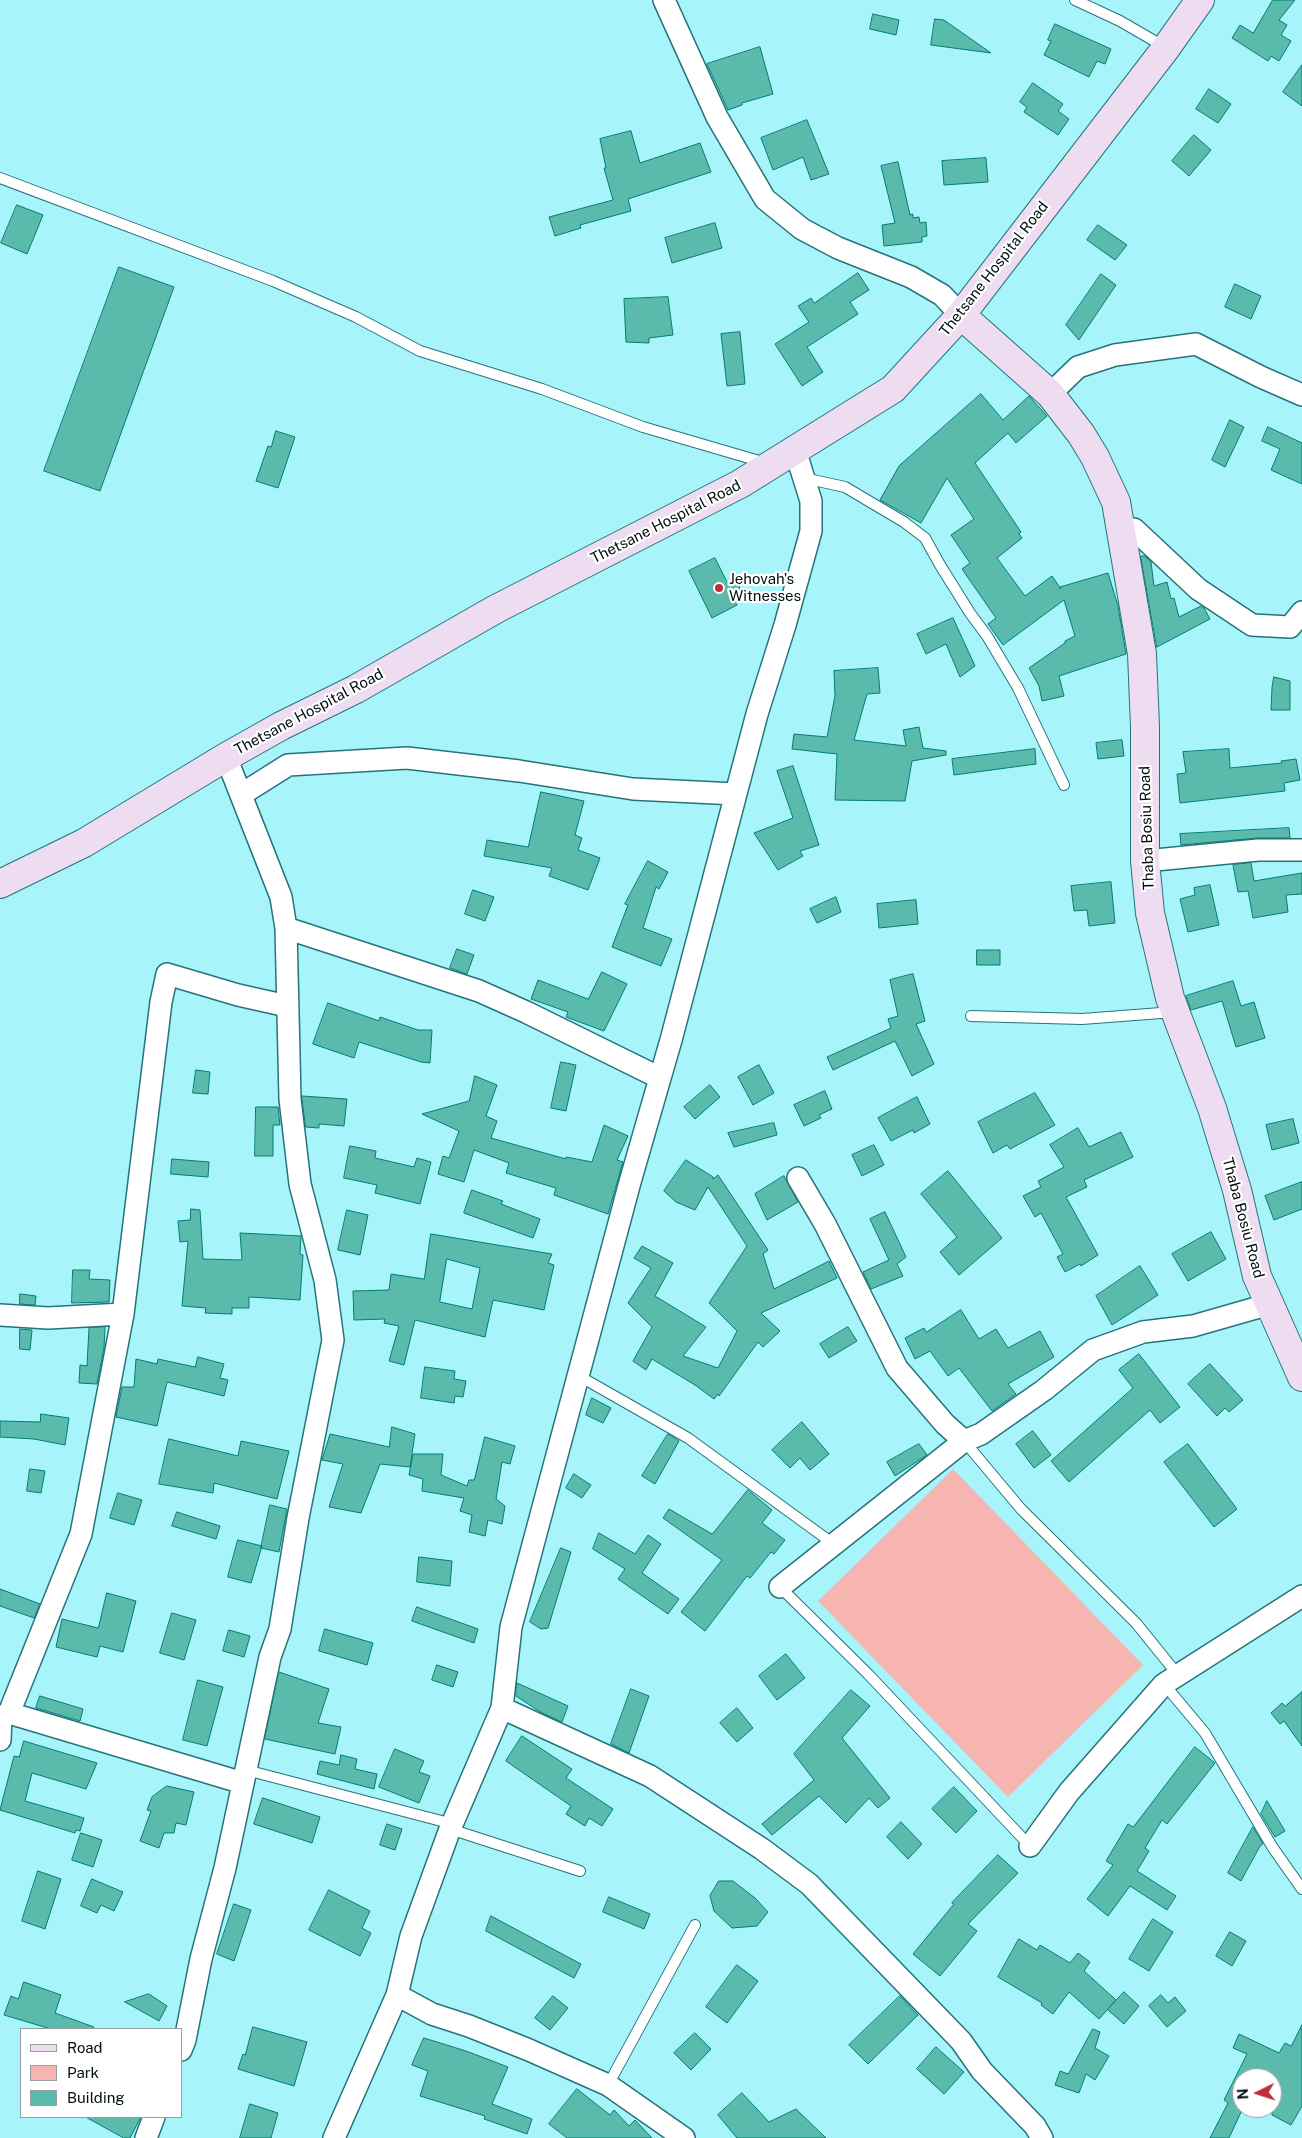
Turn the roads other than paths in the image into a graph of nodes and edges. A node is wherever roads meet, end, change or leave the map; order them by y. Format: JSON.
{"nodes":[{"id":1,"x":664,"y":0,"type":"edge"},
{"id":2,"x":1075,"y":0,"type":"edge"},
{"id":3,"x":1200,"y":0,"type":"edge"},
{"id":4,"x":1166,"y":48,"type":"junction"},
{"id":5,"x":0,"y":178,"type":"edge"},
{"id":6,"x":961,"y":316,"type":"junction"},
{"id":7,"x":1050,"y":394,"type":"junction"},
{"id":8,"x":1302,"y":395,"type":"edge"},
{"id":9,"x":795,"y":450,"type":"junction"},
{"id":10,"x":772,"y":464,"type":"junction"},
{"id":11,"x":803,"y":478,"type":"junction"},
{"id":12,"x":1122,"y":533,"type":"junction"},
{"id":13,"x":1298,"y":622,"type":"edge"},
{"id":14,"x":226,"y":757,"type":"junction"},
{"id":15,"x":1064,"y":785,"type":"dead end"},
{"id":16,"x":242,"y":794,"type":"junction"},
{"id":17,"x":736,"y":794,"type":"junction"},
{"id":18,"x":1302,"y":850,"type":"edge"},
{"id":19,"x":1145,"y":861,"type":"junction"},
{"id":20,"x":0,"y":884,"type":"edge"},
{"id":21,"x":286,"y":928,"type":"junction"},
{"id":22,"x":287,"y":1006,"type":"junction"},
{"id":23,"x":1176,"y":1012,"type":"junction"},
{"id":24,"x":971,"y":1016,"type":"dead end"},
{"id":25,"x":660,"y":1078,"type":"junction"},
{"id":26,"x":798,"y":1178,"type":"dead end"},
{"id":27,"x":1270,"y":1304,"type":"junction"},
{"id":28,"x":123,"y":1314,"type":"junction"},
{"id":29,"x":0,"y":1315,"type":"edge"},
{"id":30,"x":579,"y":1376,"type":"junction"},
{"id":31,"x":1302,"y":1377,"type":"edge"},
{"id":32,"x":964,"y":1441,"type":"junction"},
{"id":33,"x":835,"y":1545,"type":"junction"},
{"id":34,"x":780,"y":1588,"type":"joint"},
{"id":35,"x":1302,"y":1596,"type":"edge"},
{"id":36,"x":1171,"y":1680,"type":"junction"},
{"id":37,"x":502,"y":1708,"type":"junction"},
{"id":38,"x":4,"y":1716,"type":"edge"},
{"id":39,"x":0,"y":1740,"type":"edge"},
{"id":40,"x":245,"y":1776,"type":"junction"},
{"id":41,"x":451,"y":1826,"type":"junction"},
{"id":42,"x":1030,"y":1846,"type":"joint"},
{"id":43,"x":580,"y":1871,"type":"dead end"},
{"id":44,"x":1302,"y":1889,"type":"edge"},
{"id":45,"x":695,"y":1925,"type":"dead end"},
{"id":46,"x":397,"y":1995,"type":"junction"},
{"id":47,"x":182,"y":2048,"type":"edge"},
{"id":48,"x":608,"y":2085,"type":"junction"},
{"id":49,"x":154,"y":2118,"type":"edge"},
{"id":50,"x":146,"y":2138,"type":"edge"},
{"id":51,"x":334,"y":2138,"type":"edge"},
{"id":52,"x":684,"y":2138,"type":"edge"},
{"id":53,"x":1042,"y":2138,"type":"edge"}],
"edges":[{"from":1,"to":6,"type":"street"},
{"from":2,"to":4,"type":"lane"},
{"from":3,"to":4,"type":"main road","name":"Thetsane Hospital Road"},
{"from":4,"to":6,"type":"main road","name":"Thetsane Hospital Road"},
{"from":5,"to":10,"type":"lane"},
{"from":6,"to":7,"type":"main road","name":"Thaba Bosiu Road"},
{"from":6,"to":9,"type":"main road","name":"Thetsane Hospital Road"},
{"from":7,"to":8,"type":"street"},
{"from":7,"to":12,"type":"main road","name":"Thaba Bosiu Road"},
{"from":9,"to":10,"type":"main road","name":"Thetsane Hospital Road"},
{"from":9,"to":11,"type":"street"},
{"from":10,"to":14,"type":"main road","name":"Thetsane Hospital Road"},
{"from":11,"to":15,"type":"lane"},
{"from":11,"to":17,"type":"street"},
{"from":12,"to":13,"type":"street"},
{"from":12,"to":19,"type":"main road","name":"Thaba Bosiu Road"},
{"from":14,"to":16,"type":"street"},
{"from":14,"to":20,"type":"main road","name":"Thetsane Hospital Road"},
{"from":16,"to":17,"type":"street"},
{"from":16,"to":21,"type":"street"},
{"from":17,"to":25,"type":"street"},
{"from":18,"to":19,"type":"street"},
{"from":19,"to":23,"type":"main road","name":"Thaba Bosiu Road"},
{"from":21,"to":22,"type":"street"},
{"from":21,"to":25,"type":"street"},
{"from":22,"to":28,"type":"street"},
{"from":22,"to":40,"type":"street"},
{"from":23,"to":24,"type":"lane"},
{"from":23,"to":27,"type":"main road","name":"Thaba Bosiu Road"},
{"from":25,"to":30,"type":"street"},
{"from":26,"to":32,"type":"street"},
{"from":27,"to":31,"type":"main road","name":"Thaba Bosiu Road"},
{"from":27,"to":32,"type":"street"},
{"from":28,"to":29,"type":"street"},
{"from":28,"to":38,"type":"street"},
{"from":30,"to":33,"type":"lane"},
{"from":30,"to":37,"type":"street"},
{"from":32,"to":33,"type":"street"},
{"from":32,"to":36,"type":"lane"},
{"from":33,"to":34,"type":"street"},
{"from":34,"to":42,"type":"lane"},
{"from":35,"to":36,"type":"street"},
{"from":36,"to":42,"type":"street"},
{"from":36,"to":44,"type":"lane"},
{"from":37,"to":41,"type":"street"},
{"from":37,"to":53,"type":"street"},
{"from":38,"to":39,"type":"street"},
{"from":38,"to":40,"type":"street"},
{"from":40,"to":41,"type":"lane"},
{"from":40,"to":47,"type":"street"},
{"from":41,"to":43,"type":"lane"},
{"from":41,"to":46,"type":"street"},
{"from":45,"to":48,"type":"lane"},
{"from":46,"to":48,"type":"street"},
{"from":46,"to":51,"type":"street"},
{"from":48,"to":52,"type":"street"},
{"from":49,"to":50,"type":"street"}]}
